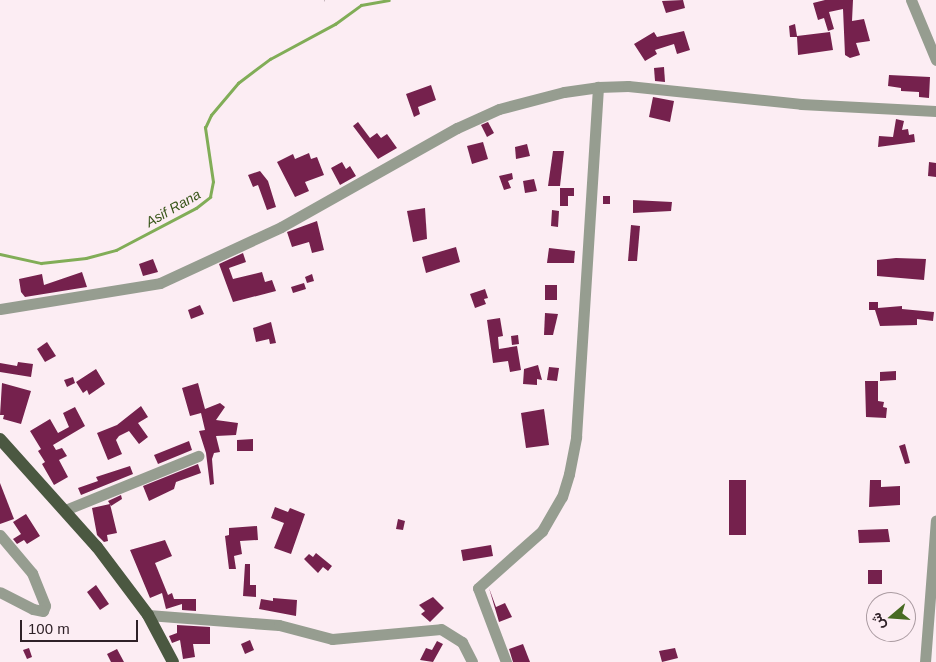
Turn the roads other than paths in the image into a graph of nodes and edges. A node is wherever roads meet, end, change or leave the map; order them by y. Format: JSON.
{"nodes":[{"id":1,"x":911,"y":0,"type":"edge"},
{"id":2,"x":936,"y":60,"type":"edge"},
{"id":3,"x":598,"y":86,"type":"junction"},
{"id":4,"x":936,"y":111,"type":"edge"},
{"id":5,"x":0,"y":309,"type":"edge"},
{"id":6,"x":0,"y":439,"type":"edge"},
{"id":7,"x":198,"y":456,"type":"dead end"},
{"id":8,"x":65,"y":510,"type":"junction"},
{"id":9,"x":936,"y":520,"type":"edge"},
{"id":10,"x":0,"y":535,"type":"edge"},
{"id":11,"x":0,"y":592,"type":"edge"},
{"id":12,"x":148,"y":615,"type":"junction"},
{"id":13,"x":173,"y":662,"type":"edge"},
{"id":14,"x":472,"y":662,"type":"edge"},
{"id":15,"x":506,"y":662,"type":"edge"},
{"id":16,"x":925,"y":662,"type":"edge"}],
"edges":[{"from":1,"to":2,"type":"street"},
{"from":3,"to":4,"type":"street"},
{"from":3,"to":5,"type":"street"},
{"from":3,"to":15,"type":"street"},
{"from":6,"to":8,"type":"main road"},
{"from":7,"to":8,"type":"street"},
{"from":8,"to":12,"type":"main road"},
{"from":9,"to":16,"type":"street"},
{"from":10,"to":11,"type":"street"},
{"from":12,"to":13,"type":"main road"},
{"from":12,"to":14,"type":"street"}]}
